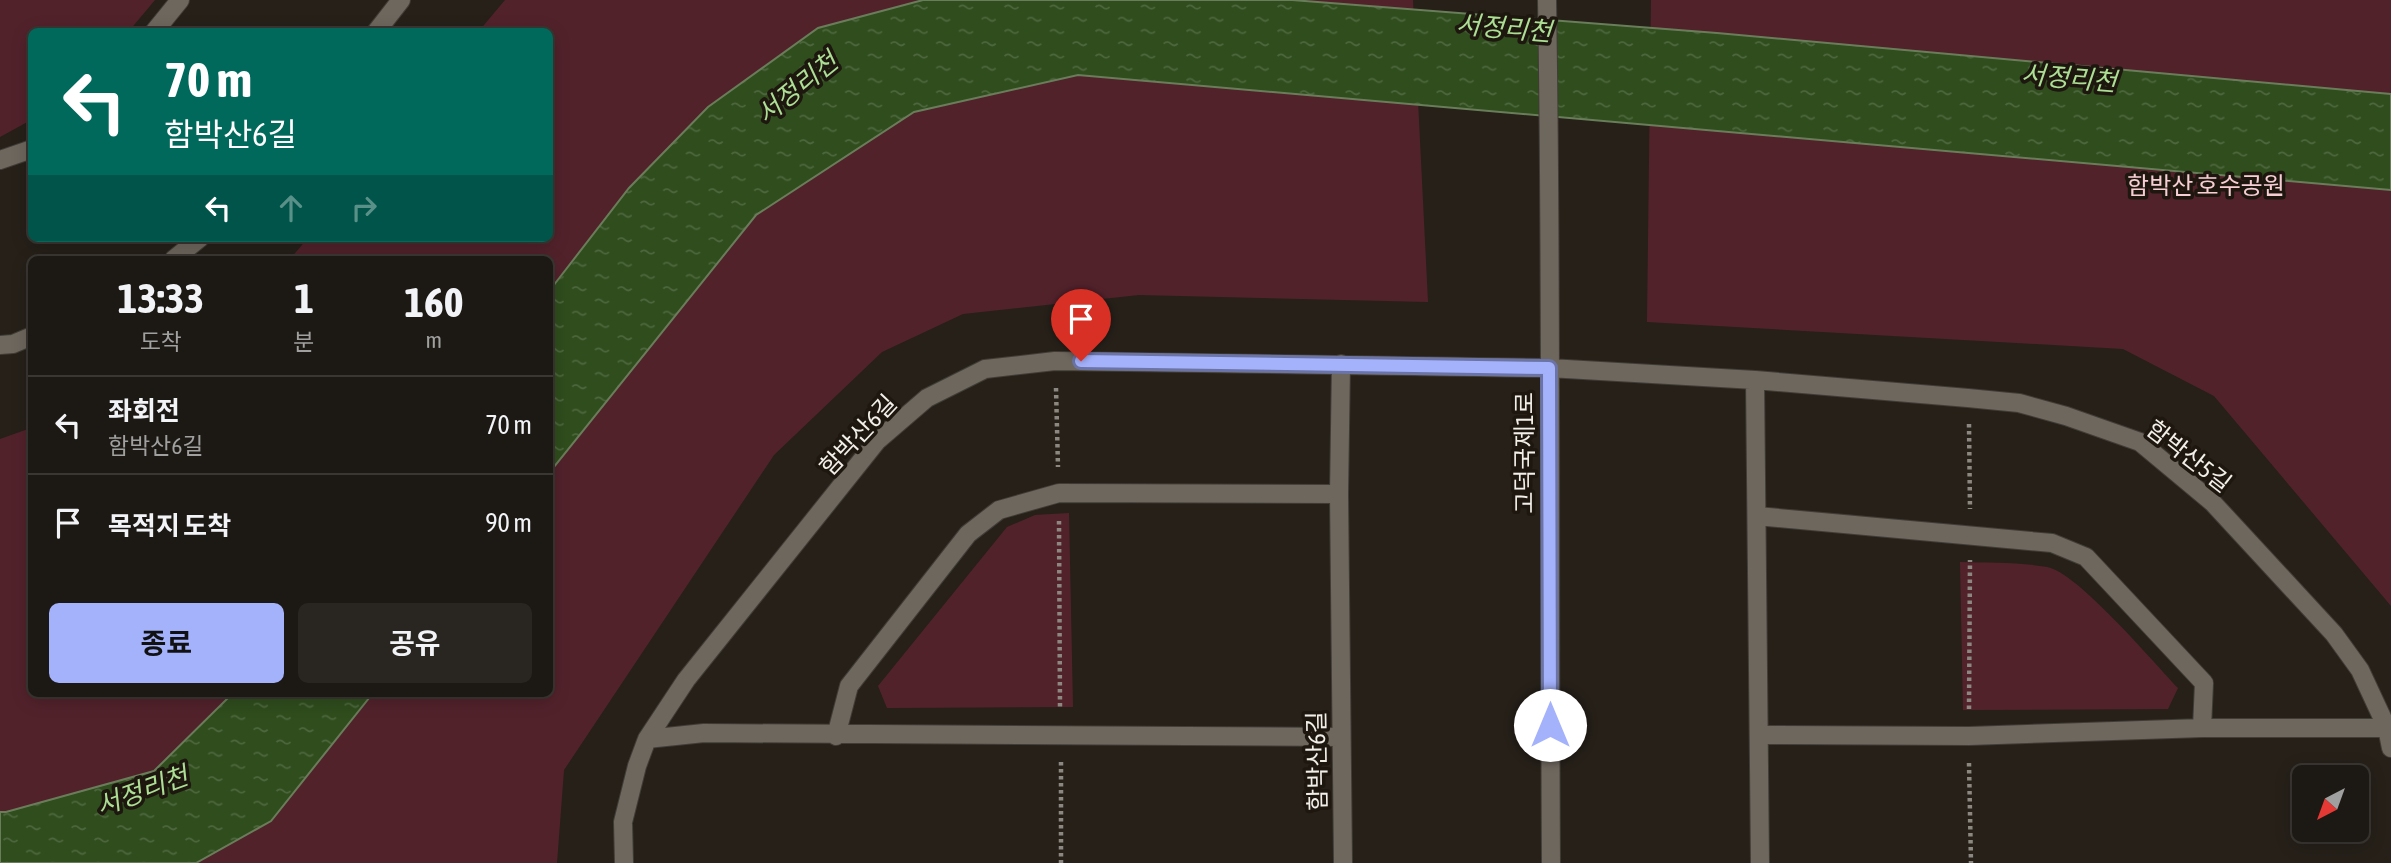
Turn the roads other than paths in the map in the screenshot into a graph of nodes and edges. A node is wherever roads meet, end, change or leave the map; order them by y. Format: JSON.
{"nodes":[{"id":1,"x":180,"y":0,"type":"edge"},
{"id":2,"x":401,"y":0,"type":"edge"},
{"id":3,"x":1547,"y":0,"type":"edge"},
{"id":4,"x":157,"y":28,"type":"edge"},
{"id":5,"x":379,"y":28,"type":"edge"},
{"id":6,"x":28,"y":150,"type":"edge"},
{"id":7,"x":0,"y":160,"type":"edge"},
{"id":8,"x":195,"y":242,"type":"edge"},
{"id":9,"x":178,"y":256,"type":"edge"},
{"id":10,"x":28,"y":338,"type":"edge"},
{"id":11,"x":0,"y":345,"type":"edge"},
{"id":12,"x":1341,"y":364,"type":"junction"},
{"id":13,"x":1549,"y":368,"type":"junction"},
{"id":14,"x":1755,"y":380,"type":"junction"},
{"id":15,"x":1339,"y":494,"type":"junction"},
{"id":16,"x":1757,"y":516,"type":"junction"},
{"id":17,"x":2202,"y":728,"type":"junction"},
{"id":18,"x":2388,"y":728,"type":"junction"},
{"id":19,"x":1759,"y":735,"type":"junction"},
{"id":20,"x":836,"y":736,"type":"junction"},
{"id":21,"x":1341,"y":737,"type":"junction"},
{"id":22,"x":647,"y":739,"type":"junction"},
{"id":23,"x":2391,"y":748,"type":"edge"},
{"id":24,"x":624,"y":863,"type":"edge"},
{"id":25,"x":1343,"y":863,"type":"edge"},
{"id":26,"x":1551,"y":863,"type":"edge"},
{"id":27,"x":1760,"y":863,"type":"edge"}],
"edges":[{"from":1,"to":4,"type":"street"},
{"from":2,"to":5,"type":"street"},
{"from":3,"to":13,"type":"street","name":"고덕국제1로"},
{"from":6,"to":7,"type":"street"},
{"from":8,"to":9,"type":"street"},
{"from":10,"to":11,"type":"street"},
{"from":12,"to":13,"type":"street","name":"함박산6길"},
{"from":12,"to":15,"type":"street","name":"함박산6길"},
{"from":12,"to":22,"type":"street","name":"함박산6길"},
{"from":13,"to":14,"type":"street","name":"함박산5길"},
{"from":13,"to":26,"type":"street","name":"고덕국제1로"},
{"from":14,"to":16,"type":"street"},
{"from":14,"to":18,"type":"street","name":"함박산5길"},
{"from":15,"to":20,"type":"street"},
{"from":15,"to":21,"type":"street","name":"함박산6길"},
{"from":16,"to":17,"type":"street"},
{"from":16,"to":19,"type":"street"},
{"from":17,"to":18,"type":"street"},
{"from":17,"to":19,"type":"street"},
{"from":18,"to":23,"type":"street","name":"함박산5길"},
{"from":19,"to":27,"type":"street"},
{"from":20,"to":21,"type":"street"},
{"from":20,"to":22,"type":"street"},
{"from":21,"to":25,"type":"street","name":"함박산6길"},
{"from":22,"to":24,"type":"street","name":"함박산6길"}]}
